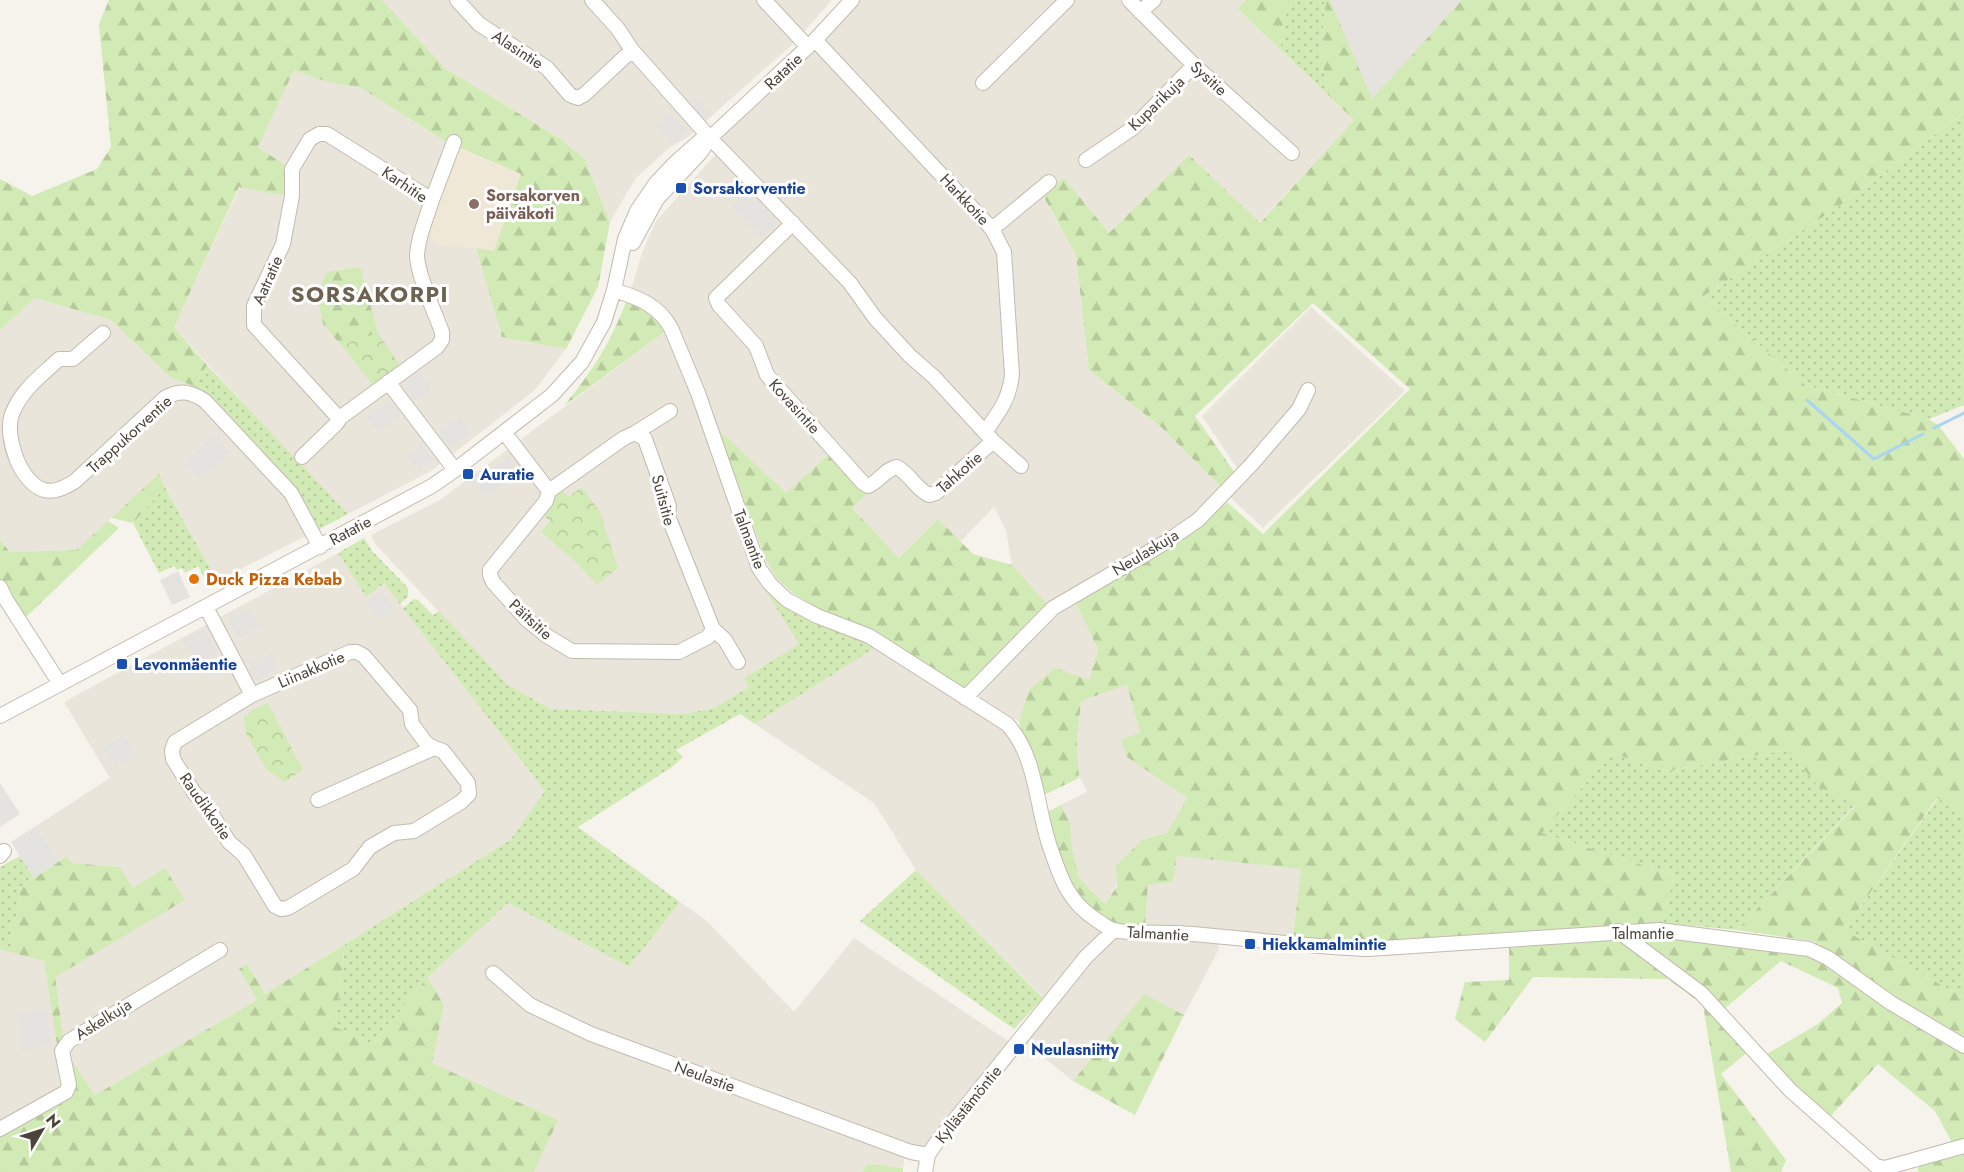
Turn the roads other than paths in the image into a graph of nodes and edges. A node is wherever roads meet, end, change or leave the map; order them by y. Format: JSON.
{"nodes":[{"id":1,"x":457,"y":0,"type":"edge"},
{"id":2,"x":592,"y":0,"type":"edge"},
{"id":3,"x":764,"y":0,"type":"edge"},
{"id":4,"x":852,"y":0,"type":"edge"},
{"id":5,"x":1067,"y":0,"type":"edge"},
{"id":6,"x":1129,"y":0,"type":"edge"},
{"id":7,"x":1154,"y":0,"type":"edge"},
{"id":8,"x":1140,"y":12,"type":"junction"},
{"id":9,"x":812,"y":44,"type":"junction"},
{"id":10,"x":632,"y":50,"type":"junction"},
{"id":11,"x":1194,"y":65,"type":"junction"},
{"id":12,"x":983,"y":83,"type":"dead end"},
{"id":13,"x":319,"y":134,"type":"joint"},
{"id":14,"x":710,"y":138,"type":"junction"},
{"id":15,"x":454,"y":142,"type":"dead end"},
{"id":16,"x":1292,"y":153,"type":"dead end"},
{"id":17,"x":1086,"y":160,"type":"dead end"},
{"id":18,"x":1049,"y":182,"type":"dead end"},
{"id":19,"x":432,"y":200,"type":"junction"},
{"id":20,"x":793,"y":223,"type":"junction"},
{"id":21,"x":993,"y":229,"type":"junction"},
{"id":22,"x":614,"y":290,"type":"junction"},
{"id":23,"x":103,"y":333,"type":"dead end"},
{"id":24,"x":388,"y":382,"type":"junction"},
{"id":25,"x":1308,"y":390,"type":"dead end"},
{"id":26,"x":670,"y":411,"type":"dead end"},
{"id":27,"x":341,"y":417,"type":"junction"},
{"id":28,"x":504,"y":432,"type":"junction"},
{"id":29,"x":635,"y":433,"type":"junction"},
{"id":30,"x":989,"y":437,"type":"junction"},
{"id":31,"x":302,"y":457,"type":"dead end"},
{"id":32,"x":1021,"y":466,"type":"dead end"},
{"id":33,"x":455,"y":470,"type":"junction"},
{"id":34,"x":868,"y":486,"type":"joint"},
{"id":35,"x":549,"y":491,"type":"junction"},
{"id":36,"x":320,"y":547,"type":"junction"},
{"id":37,"x":0,"y":586,"type":"edge"},
{"id":38,"x":206,"y":607,"type":"junction"},
{"id":39,"x":713,"y":629,"type":"junction"},
{"id":40,"x":738,"y":662,"type":"dead end"},
{"id":41,"x":60,"y":684,"type":"junction"},
{"id":42,"x":252,"y":695,"type":"junction"},
{"id":43,"x":965,"y":698,"type":"junction"},
{"id":44,"x":0,"y":716,"type":"edge"},
{"id":45,"x":434,"y":748,"type":"junction"},
{"id":46,"x":318,"y":800,"type":"dead end"},
{"id":47,"x":281,"y":909,"type":"joint"},
{"id":48,"x":1114,"y":930,"type":"junction"},
{"id":49,"x":1618,"y":932,"type":"junction"},
{"id":50,"x":219,"y":950,"type":"dead end"},
{"id":51,"x":493,"y":973,"type":"dead end"},
{"id":52,"x":1964,"y":1046,"type":"edge"},
{"id":53,"x":0,"y":1130,"type":"edge"},
{"id":54,"x":1964,"y":1146,"type":"edge"},
{"id":55,"x":928,"y":1155,"type":"junction"},
{"id":56,"x":1914,"y":1166,"type":"edge"},
{"id":57,"x":925,"y":1172,"type":"edge"}],
"edges":[{"from":1,"to":10,"type":"street","name":"Alasintie"},
{"from":2,"to":10,"type":"street"},
{"from":3,"to":9,"type":"street","name":"Harkkotie"},
{"from":4,"to":9,"type":"street","name":"Ratatie"},
{"from":5,"to":12,"type":"street"},
{"from":6,"to":8,"type":"street","name":"Sysitie"},
{"from":7,"to":8,"type":"street"},
{"from":8,"to":11,"type":"street","name":"Sysitie"},
{"from":9,"to":14,"type":"street","name":"Ratatie"},
{"from":9,"to":21,"type":"street","name":"Harkkotie"},
{"from":10,"to":14,"type":"street"},
{"from":11,"to":16,"type":"street","name":"Sysitie"},
{"from":11,"to":17,"type":"street","name":"Kuparikuja"},
{"from":13,"to":19,"type":"street","name":"Karhitie"},
{"from":13,"to":27,"type":"street","name":"Aatratie"},
{"from":14,"to":20,"type":"street"},
{"from":14,"to":22,"type":"street","name":"Ratatie"},
{"from":15,"to":19,"type":"street"},
{"from":18,"to":21,"type":"street"},
{"from":19,"to":24,"type":"street","name":"Karhitie"},
{"from":20,"to":30,"type":"street"},
{"from":20,"to":34,"type":"street","name":"Kovasintie"},
{"from":21,"to":30,"type":"street","name":"Harkkotie"},
{"from":22,"to":28,"type":"street","name":"Ratatie"},
{"from":22,"to":43,"type":"street","name":"Talmantie"},
{"from":23,"to":36,"type":"street","name":"Trappukorventie"},
{"from":24,"to":27,"type":"street"},
{"from":24,"to":33,"type":"street"},
{"from":25,"to":43,"type":"street","name":"Neulaskuja"},
{"from":26,"to":29,"type":"street"},
{"from":27,"to":31,"type":"street"},
{"from":28,"to":33,"type":"street","name":"Ratatie"},
{"from":28,"to":35,"type":"street"},
{"from":29,"to":35,"type":"street"},
{"from":29,"to":39,"type":"street","name":"Suitsitie"},
{"from":30,"to":32,"type":"street"},
{"from":30,"to":34,"type":"street","name":"Tahkotie"},
{"from":33,"to":36,"type":"street","name":"Ratatie"},
{"from":35,"to":39,"type":"street","name":"Päitsitie"},
{"from":36,"to":38,"type":"street","name":"Ratatie"},
{"from":37,"to":41,"type":"street"},
{"from":38,"to":41,"type":"street","name":"Ratatie"},
{"from":38,"to":42,"type":"street"},
{"from":39,"to":40,"type":"street","name":"Suitsitie"},
{"from":41,"to":44,"type":"street","name":"Ratatie"},
{"from":42,"to":45,"type":"street","name":"Liinakkotie"},
{"from":42,"to":47,"type":"street","name":"Raudikkotie"},
{"from":43,"to":48,"type":"street","name":"Talmantie"},
{"from":45,"to":46,"type":"street"},
{"from":45,"to":47,"type":"street","name":"Liinakkotie"},
{"from":48,"to":49,"type":"street","name":"Talmantie"},
{"from":48,"to":55,"type":"street","name":"Kyllästämöntie"},
{"from":49,"to":52,"type":"street","name":"Talmantie"},
{"from":49,"to":56,"type":"street"},
{"from":50,"to":53,"type":"street","name":"Askelkuja"},
{"from":51,"to":55,"type":"street","name":"Neulastie"},
{"from":54,"to":56,"type":"street"},
{"from":55,"to":57,"type":"street","name":"Kyllästämöntie"}]}
